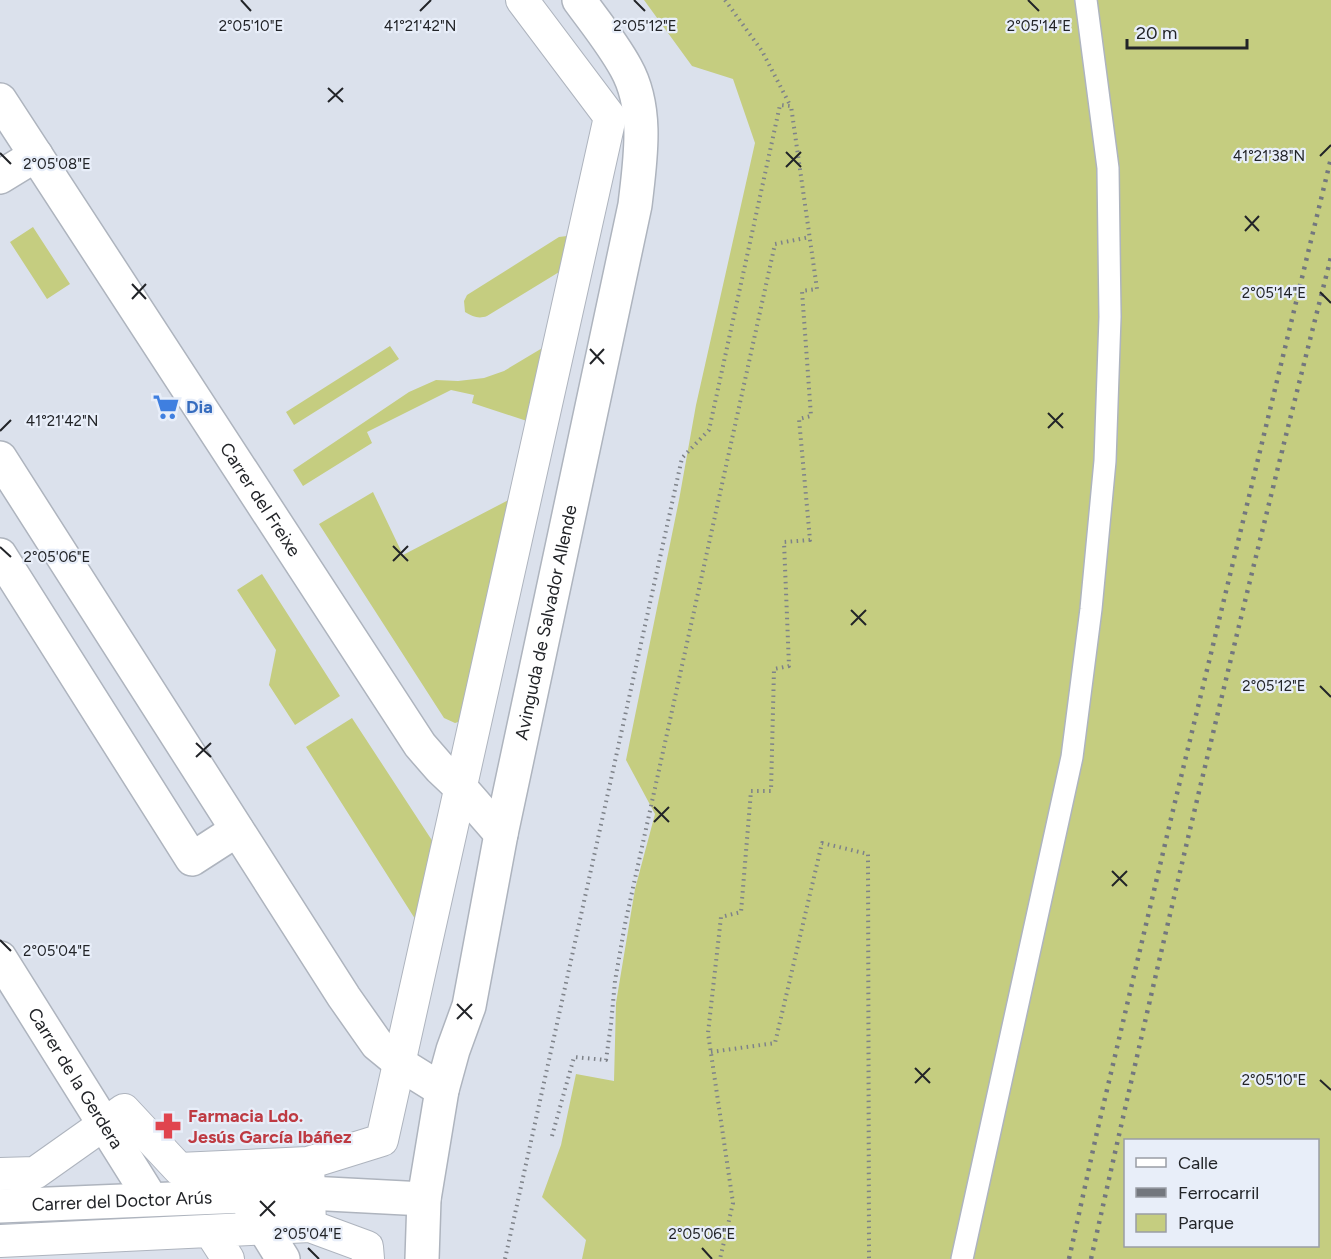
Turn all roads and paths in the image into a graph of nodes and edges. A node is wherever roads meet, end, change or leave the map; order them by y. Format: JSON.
{"nodes":[{"id":1,"x":522,"y":0,"type":"edge"},
{"id":2,"x":579,"y":0,"type":"edge"},
{"id":3,"x":725,"y":0,"type":"edge"},
{"id":4,"x":1086,"y":0,"type":"edge"},
{"id":5,"x":0,"y":100,"type":"edge"},
{"id":6,"x":790,"y":106,"type":"junction"},
{"id":7,"x":36,"y":155,"type":"junction"},
{"id":8,"x":0,"y":177,"type":"edge"},
{"id":9,"x":810,"y":237,"type":"junction"},
{"id":10,"x":0,"y":458,"type":"edge"},
{"id":11,"x":0,"y":555,"type":"edge"},
{"id":12,"x":460,"y":787,"type":"junction"},
{"id":13,"x":237,"y":830,"type":"junction"},
{"id":14,"x":501,"y":834,"type":"junction"},
{"id":15,"x":0,"y":958,"type":"edge"},
{"id":16,"x":711,"y":1052,"type":"junction"},
{"id":17,"x":400,"y":1063,"type":"junction"},
{"id":18,"x":442,"y":1090,"type":"junction"},
{"id":19,"x":103,"y":1125,"type":"junction"},
{"id":20,"x":552,"y":1136,"type":"dead end"},
{"id":21,"x":0,"y":1174,"type":"edge"},
{"id":22,"x":308,"y":1178,"type":"junction"},
{"id":23,"x":244,"y":1196,"type":"junction"},
{"id":24,"x":151,"y":1199,"type":"junction"},
{"id":25,"x":424,"y":1199,"type":"junction"},
{"id":26,"x":0,"y":1206,"type":"edge"},
{"id":27,"x":310,"y":1226,"type":"junction"},
{"id":28,"x":264,"y":1228,"type":"junction"},
{"id":29,"x":210,"y":1231,"type":"junction"},
{"id":30,"x":0,"y":1241,"type":"edge"},
{"id":31,"x":228,"y":1259,"type":"edge"},
{"id":32,"x":283,"y":1259,"type":"edge"},
{"id":33,"x":368,"y":1259,"type":"edge"},
{"id":34,"x":422,"y":1259,"type":"edge"},
{"id":35,"x":505,"y":1259,"type":"edge"},
{"id":36,"x":720,"y":1259,"type":"edge"},
{"id":37,"x":869,"y":1259,"type":"edge"},
{"id":38,"x":962,"y":1259,"type":"edge"}],
"edges":[{"from":1,"to":12,"type":"street"},
{"from":2,"to":14,"type":"street","name":"Avinguda de Salvador Allende"},
{"from":3,"to":6,"type":"path"},
{"from":4,"to":38,"type":"lane"},
{"from":5,"to":7,"type":"street","name":"Carrer del Freixe"},
{"from":6,"to":9,"type":"path"},
{"from":6,"to":35,"type":"path"},
{"from":7,"to":8,"type":"street"},
{"from":7,"to":12,"type":"street","name":"Carrer del Freixe"},
{"from":9,"to":16,"type":"path"},
{"from":9,"to":20,"type":"path"},
{"from":10,"to":13,"type":"street"},
{"from":11,"to":13,"type":"street"},
{"from":12,"to":14,"type":"street","name":"Carrer del Freixe"},
{"from":12,"to":17,"type":"street"},
{"from":13,"to":17,"type":"street"},
{"from":14,"to":18,"type":"street","name":"Avinguda de Salvador Allende"},
{"from":15,"to":19,"type":"street","name":"Carrer de la Gerdera"},
{"from":16,"to":36,"type":"path"},
{"from":16,"to":37,"type":"path"},
{"from":17,"to":18,"type":"street"},
{"from":17,"to":22,"type":"street"},
{"from":18,"to":25,"type":"street","name":"Avinguda de Salvador Allende"},
{"from":19,"to":21,"type":"street"},
{"from":19,"to":22,"type":"street"},
{"from":19,"to":24,"type":"street","name":"Carrer de la Gerdera"},
{"from":22,"to":23,"type":"street","name":"Carrer del Doctor Arús"},
{"from":22,"to":25,"type":"street","name":"Carrer del Doctor Arús"},
{"from":22,"to":27,"type":"street"},
{"from":23,"to":24,"type":"street","name":"Carrer del Doctor Arús"},
{"from":23,"to":28,"type":"street"},
{"from":24,"to":26,"type":"street","name":"Carrer del Doctor Arús"},
{"from":25,"to":34,"type":"street","name":"Avinguda de Salvador Allende"},
{"from":27,"to":28,"type":"street"},
{"from":27,"to":33,"type":"street"},
{"from":28,"to":29,"type":"street"},
{"from":28,"to":32,"type":"street"},
{"from":29,"to":30,"type":"street"},
{"from":29,"to":31,"type":"street"}]}
